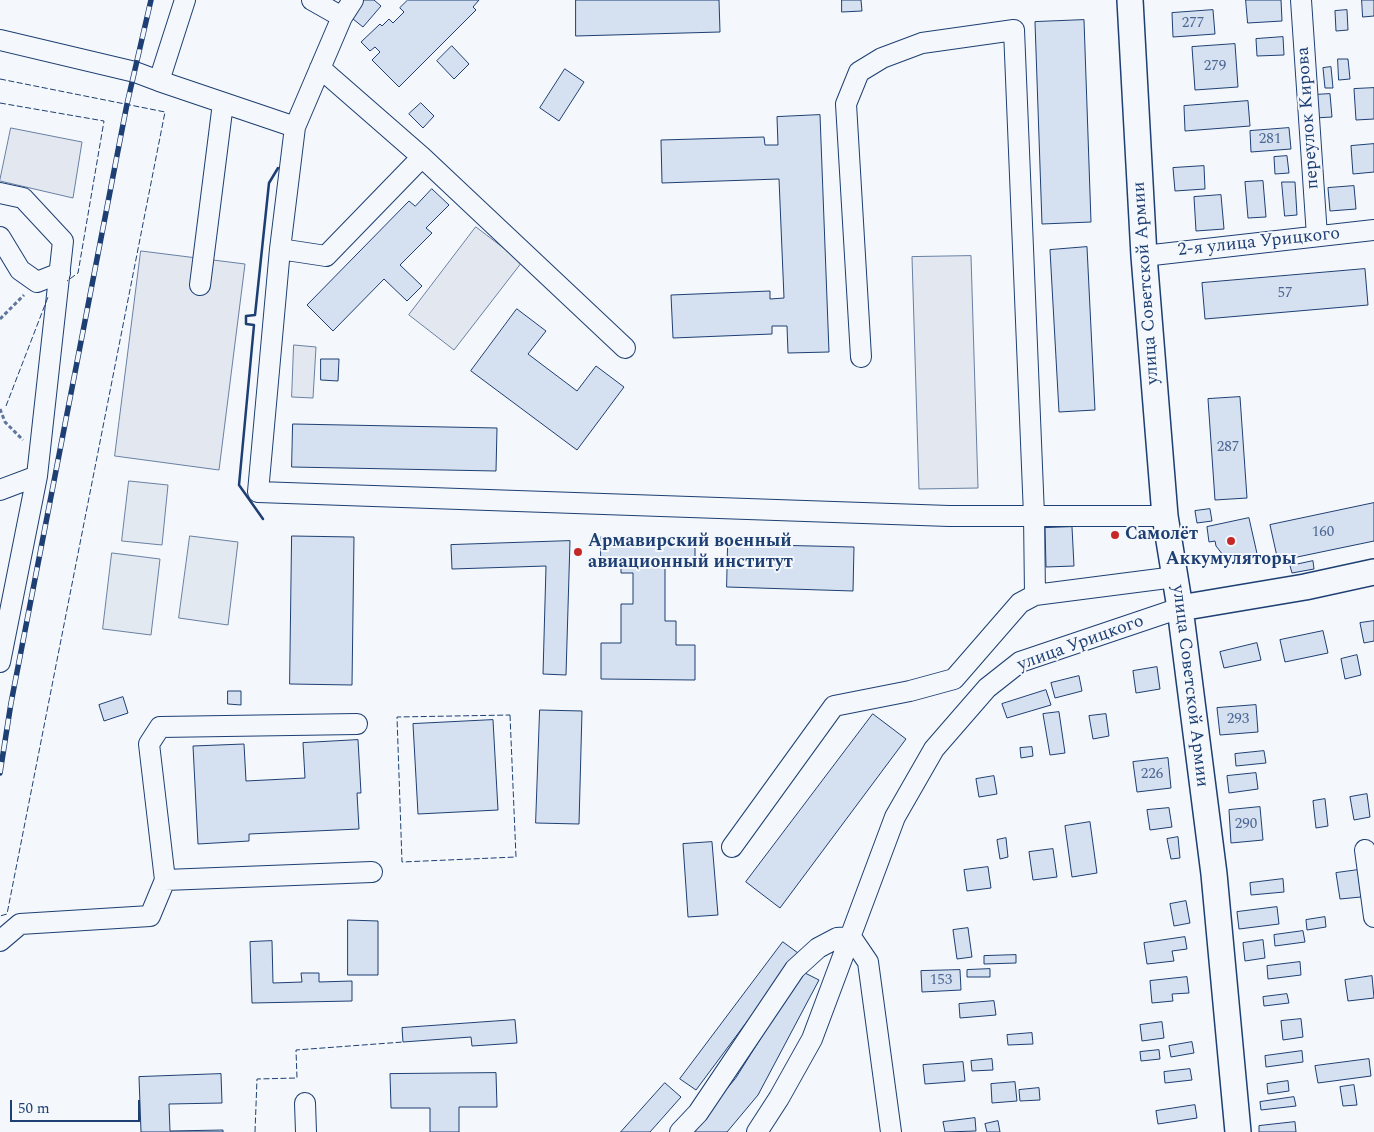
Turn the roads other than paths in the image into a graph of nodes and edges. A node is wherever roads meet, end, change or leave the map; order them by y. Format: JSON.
{"nodes":[{"id":1,"x":185,"y":0,"type":"edge"},
{"id":2,"x":312,"y":0,"type":"edge"},
{"id":3,"x":353,"y":0,"type":"edge"},
{"id":4,"x":1130,"y":0,"type":"edge"},
{"id":5,"x":1301,"y":0,"type":"edge"},
{"id":6,"x":342,"y":17,"type":"junction"},
{"id":7,"x":0,"y":40,"type":"edge"},
{"id":8,"x":320,"y":68,"type":"junction"},
{"id":9,"x":159,"y":81,"type":"junction"},
{"id":10,"x":223,"y":103,"type":"junction"},
{"id":11,"x":295,"y":127,"type":"junction"},
{"id":12,"x":422,"y":157,"type":"junction"},
{"id":13,"x":0,"y":193,"type":"edge"},
{"id":14,"x":1374,"y":230,"type":"edge"},
{"id":15,"x":1316,"y":236,"type":"junction"},
{"id":16,"x":0,"y":237,"type":"edge"},
{"id":17,"x":280,"y":249,"type":"junction"},
{"id":18,"x":1144,"y":256,"type":"junction"},
{"id":19,"x":60,"y":273,"type":"junction"},
{"id":20,"x":200,"y":285,"type":"dead end"},
{"id":21,"x":625,"y":348,"type":"dead end"},
{"id":22,"x":861,"y":357,"type":"dead end"},
{"id":23,"x":38,"y":467,"type":"junction"},
{"id":24,"x":0,"y":490,"type":"edge"},
{"id":25,"x":1034,"y":516,"type":"junction"},
{"id":26,"x":1165,"y":516,"type":"junction"},
{"id":27,"x":1374,"y":572,"type":"edge"},
{"id":28,"x":1175,"y":577,"type":"junction"},
{"id":29,"x":1035,"y":595,"type":"junction"},
{"id":30,"x":1180,"y":608,"type":"junction"},
{"id":31,"x":0,"y":662,"type":"edge"},
{"id":32,"x":357,"y":724,"type":"dead end"},
{"id":33,"x":732,"y":847,"type":"dead end"},
{"id":34,"x":1365,"y":850,"type":"dead end"},
{"id":35,"x":372,"y":872,"type":"dead end"},
{"id":36,"x":165,"y":880,"type":"junction"},
{"id":37,"x":1374,"y":917,"type":"edge"},
{"id":38,"x":851,"y":937,"type":"junction"},
{"id":39,"x":0,"y":941,"type":"edge"},
{"id":40,"x":305,"y":1103,"type":"dead end"},
{"id":41,"x":306,"y":1132,"type":"edge"},
{"id":42,"x":680,"y":1132,"type":"edge"},
{"id":43,"x":757,"y":1132,"type":"edge"},
{"id":44,"x":891,"y":1132,"type":"edge"},
{"id":45,"x":1238,"y":1132,"type":"edge"}],
"edges":[{"from":1,"to":9,"type":"street"},
{"from":2,"to":6,"type":"street"},
{"from":3,"to":6,"type":"street"},
{"from":4,"to":18,"type":"main road","name":"улица Советской Армии"},
{"from":5,"to":15,"type":"street","name":"переулок Кирова"},
{"from":6,"to":8,"type":"street"},
{"from":7,"to":9,"type":"street"},
{"from":8,"to":11,"type":"street"},
{"from":8,"to":12,"type":"street"},
{"from":9,"to":10,"type":"street"},
{"from":10,"to":11,"type":"street"},
{"from":10,"to":20,"type":"street"},
{"from":11,"to":17,"type":"street"},
{"from":12,"to":17,"type":"street"},
{"from":12,"to":21,"type":"street"},
{"from":13,"to":19,"type":"street"},
{"from":14,"to":15,"type":"street","name":"2-я улица Урицкого"},
{"from":15,"to":18,"type":"street","name":"2-я улица Урицкого"},
{"from":16,"to":19,"type":"street"},
{"from":17,"to":25,"type":"street"},
{"from":18,"to":26,"type":"main road","name":"улица Советской Армии"},
{"from":19,"to":23,"type":"street"},
{"from":22,"to":25,"type":"street"},
{"from":23,"to":24,"type":"street"},
{"from":23,"to":31,"type":"street"},
{"from":25,"to":26,"type":"street"},
{"from":25,"to":29,"type":"street"},
{"from":26,"to":28,"type":"main road","name":"улица Советской Армии"},
{"from":27,"to":30,"type":"main road","name":"улица Урицкого"},
{"from":28,"to":29,"type":"street"},
{"from":28,"to":30,"type":"main road","name":"улица Советской Армии"},
{"from":29,"to":33,"type":"street"},
{"from":30,"to":38,"type":"street","name":"улица Урицкого"},
{"from":30,"to":45,"type":"main road","name":"улица Советской Армии"},
{"from":32,"to":36,"type":"street"},
{"from":34,"to":37,"type":"street"},
{"from":35,"to":36,"type":"street"},
{"from":36,"to":39,"type":"street"},
{"from":38,"to":42,"type":"street"},
{"from":38,"to":43,"type":"street","name":"улица Урицкого"},
{"from":38,"to":44,"type":"street"},
{"from":40,"to":41,"type":"street"}]}
